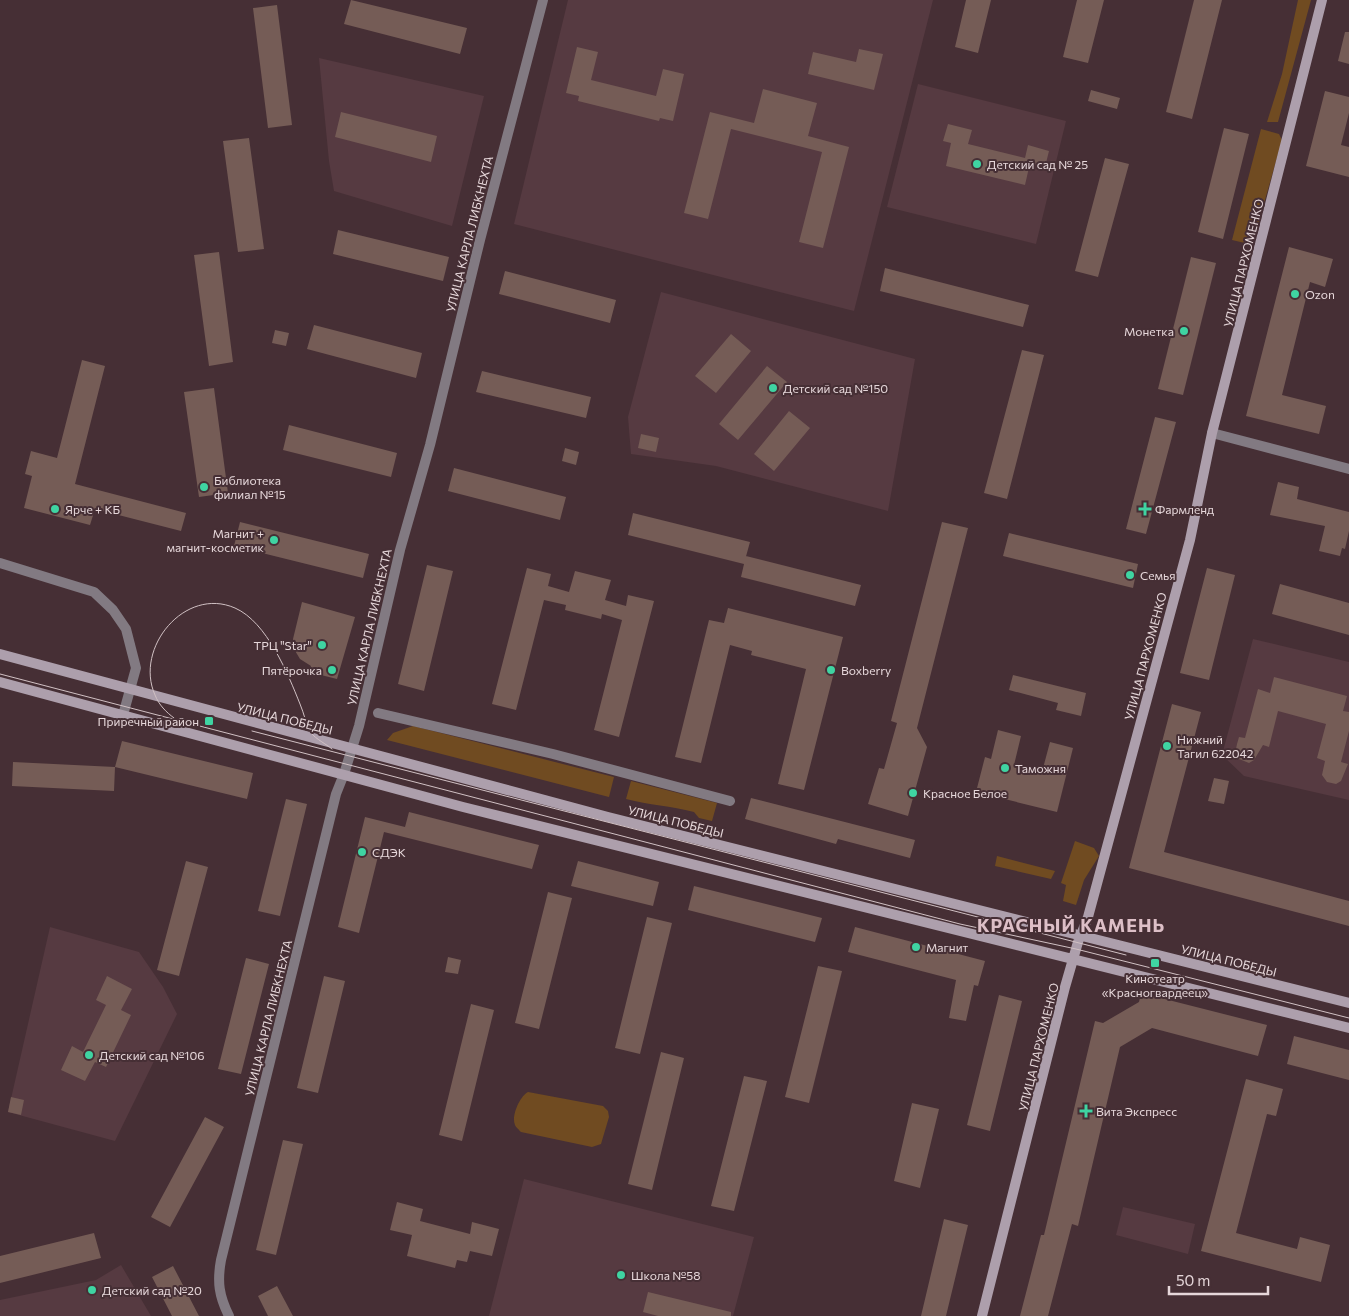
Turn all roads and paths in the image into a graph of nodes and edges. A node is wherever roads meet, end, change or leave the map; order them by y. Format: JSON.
{"nodes":[{"id":1,"x":543,"y":0,"type":"edge"},
{"id":2,"x":1322,"y":0,"type":"edge"},
{"id":3,"x":1212,"y":433,"type":"junction"},
{"id":4,"x":1349,"y":469,"type":"edge"},
{"id":5,"x":3,"y":563,"type":"edge"},
{"id":6,"x":0,"y":654,"type":"edge"},
{"id":7,"x":0,"y":682,"type":"edge"},
{"id":8,"x":131,"y":689,"type":"junction"},
{"id":9,"x":378,"y":713,"type":"dead end"},
{"id":10,"x":123,"y":715,"type":"junction"},
{"id":11,"x":352,"y":748,"type":"junction"},
{"id":12,"x":344,"y":774,"type":"junction"},
{"id":13,"x":730,"y":801,"type":"dead end"},
{"id":14,"x":1081,"y":935,"type":"junction"},
{"id":15,"x":1072,"y":959,"type":"junction"},
{"id":16,"x":1349,"y":1003,"type":"edge"},
{"id":17,"x":1349,"y":1028,"type":"edge"},
{"id":18,"x":229,"y":1316,"type":"edge"},
{"id":19,"x":982,"y":1316,"type":"edge"}],
"edges":[{"from":1,"to":11,"type":"street","name":"УЛИЦА КАРЛА ЛИБКНЕХТА"},
{"from":2,"to":3,"type":"main road","name":"УЛИЦА ПАРХОМЕНКО"},
{"from":3,"to":4,"type":"street"},
{"from":3,"to":14,"type":"main road","name":"УЛИЦА ПАРХОМЕНКО"},
{"from":5,"to":8,"type":"street"},
{"from":6,"to":8,"type":"main road","name":"УЛИЦА ПОБЕДЫ"},
{"from":7,"to":10,"type":"main road"},
{"from":8,"to":10,"type":"street"},
{"from":8,"to":11,"type":"main road","name":"УЛИЦА ПОБЕДЫ"},
{"from":9,"to":13,"type":"street"},
{"from":10,"to":12,"type":"main road"},
{"from":11,"to":12,"type":"street","name":"УЛИЦА КАРЛА ЛИБКНЕХТА"},
{"from":11,"to":14,"type":"main road","name":"УЛИЦА ПОБЕДЫ"},
{"from":12,"to":15,"type":"main road"},
{"from":12,"to":18,"type":"street","name":"УЛИЦА КАРЛА ЛИБКНЕХТА"},
{"from":14,"to":15,"type":"main road","name":"УЛИЦА ПАРХОМЕНКО"},
{"from":14,"to":16,"type":"main road","name":"УЛИЦА ПОБЕДЫ"},
{"from":15,"to":17,"type":"main road"},
{"from":15,"to":19,"type":"main road","name":"УЛИЦА ПАРХОМЕНКО"}]}
